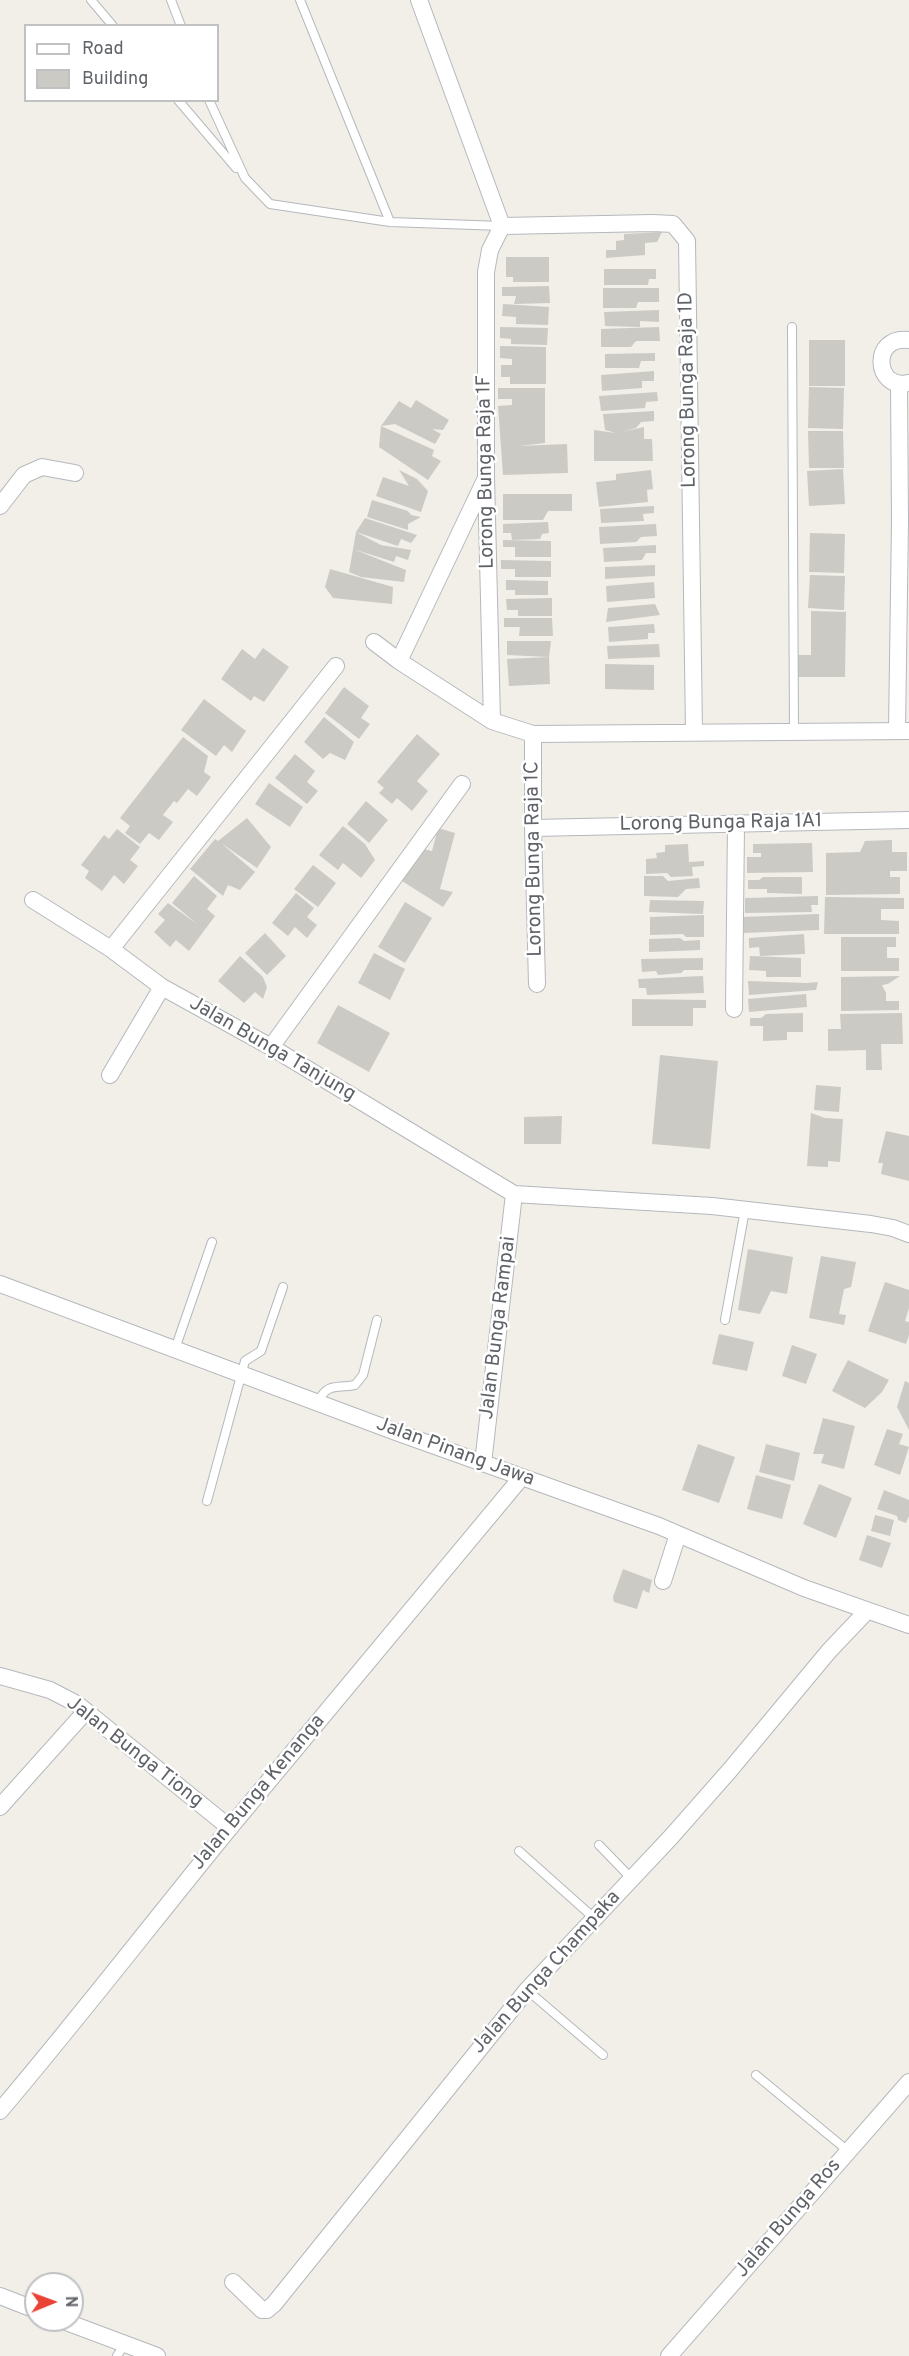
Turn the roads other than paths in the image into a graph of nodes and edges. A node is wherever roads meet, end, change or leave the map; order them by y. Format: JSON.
{"nodes":[{"id":1,"x":91,"y":0,"type":"edge"},
{"id":2,"x":171,"y":0,"type":"edge"},
{"id":3,"x":300,"y":0,"type":"edge"},
{"id":4,"x":419,"y":0,"type":"edge"},
{"id":5,"x":111,"y":24,"type":"edge"},
{"id":6,"x":179,"y":24,"type":"edge"},
{"id":7,"x":180,"y":102,"type":"edge"},
{"id":8,"x":210,"y":102,"type":"edge"},
{"id":9,"x":245,"y":178,"type":"junction"},
{"id":10,"x":390,"y":222,"type":"junction"},
{"id":11,"x":502,"y":226,"type":"junction"},
{"id":12,"x":792,"y":327,"type":"dead end"},
{"id":13,"x":909,"y":340,"type":"edge"},
{"id":14,"x":904,"y":383,"type":"edge"},
{"id":15,"x":75,"y":473,"type":"dead end"},
{"id":16,"x":486,"y":477,"type":"junction"},
{"id":17,"x":0,"y":506,"type":"edge"},
{"id":18,"x":905,"y":521,"type":"edge"},
{"id":19,"x":374,"y":642,"type":"dead end"},
{"id":20,"x":399,"y":661,"type":"junction"},
{"id":21,"x":336,"y":666,"type":"dead end"},
{"id":22,"x":492,"y":721,"type":"junction"},
{"id":23,"x":903,"y":731,"type":"edge"},
{"id":24,"x":694,"y":732,"type":"junction"},
{"id":25,"x":794,"y":733,"type":"junction"},
{"id":26,"x":534,"y":734,"type":"junction"},
{"id":27,"x":462,"y":784,"type":"dead end"},
{"id":28,"x":909,"y":820,"type":"edge"},
{"id":29,"x":736,"y":824,"type":"junction"},
{"id":30,"x":533,"y":828,"type":"junction"},
{"id":31,"x":33,"y":900,"type":"dead end"},
{"id":32,"x":111,"y":949,"type":"junction"},
{"id":33,"x":537,"y":984,"type":"dead end"},
{"id":34,"x":162,"y":987,"type":"junction"},
{"id":35,"x":734,"y":1009,"type":"dead end"},
{"id":36,"x":271,"y":1047,"type":"junction"},
{"id":37,"x":110,"y":1075,"type":"dead end"},
{"id":38,"x":514,"y":1194,"type":"junction"},
{"id":39,"x":745,"y":1210,"type":"junction"},
{"id":40,"x":909,"y":1234,"type":"edge"},
{"id":41,"x":212,"y":1242,"type":"dead end"},
{"id":42,"x":0,"y":1284,"type":"edge"},
{"id":43,"x":283,"y":1287,"type":"dead end"},
{"id":44,"x":377,"y":1320,"type":"dead end"},
{"id":45,"x":725,"y":1320,"type":"dead end"},
{"id":46,"x":175,"y":1349,"type":"junction"},
{"id":47,"x":242,"y":1375,"type":"junction"},
{"id":48,"x":318,"y":1401,"type":"junction"},
{"id":49,"x":483,"y":1463,"type":"junction"},
{"id":50,"x":521,"y":1478,"type":"junction"},
{"id":51,"x":207,"y":1501,"type":"dead end"},
{"id":52,"x":678,"y":1534,"type":"junction"},
{"id":53,"x":663,"y":1581,"type":"dead end"},
{"id":54,"x":867,"y":1611,"type":"junction"},
{"id":55,"x":909,"y":1625,"type":"edge"},
{"id":56,"x":0,"y":1676,"type":"edge"},
{"id":57,"x":86,"y":1711,"type":"junction"},
{"id":58,"x":0,"y":1807,"type":"edge"},
{"id":59,"x":230,"y":1828,"type":"junction"},
{"id":60,"x":599,"y":1845,"type":"dead end"},
{"id":61,"x":519,"y":1851,"type":"dead end"},
{"id":62,"x":631,"y":1878,"type":"junction"},
{"id":63,"x":594,"y":1918,"type":"junction"},
{"id":64,"x":527,"y":1990,"type":"junction"},
{"id":65,"x":603,"y":2055,"type":"dead end"},
{"id":66,"x":756,"y":2075,"type":"dead end"},
{"id":67,"x":906,"y":2092,"type":"edge"},
{"id":68,"x":0,"y":2111,"type":"edge"},
{"id":69,"x":848,"y":2151,"type":"junction"},
{"id":70,"x":233,"y":2282,"type":"dead end"},
{"id":71,"x":0,"y":2296,"type":"edge"},
{"id":72,"x":24,"y":2305,"type":"edge"},
{"id":73,"x":84,"y":2332,"type":"edge"},
{"id":74,"x":120,"y":2350,"type":"edge"},
{"id":75,"x":157,"y":2356,"type":"edge"},
{"id":76,"x":669,"y":2356,"type":"edge"}],
"edges":[{"from":1,"to":5,"type":"lane"},
{"from":2,"to":6,"type":"lane"},
{"from":3,"to":10,"type":"lane"},
{"from":4,"to":11,"type":"street"},
{"from":7,"to":9,"type":"lane"},
{"from":8,"to":9,"type":"lane"},
{"from":9,"to":10,"type":"lane"},
{"from":10,"to":11,"type":"lane"},
{"from":11,"to":16,"type":"street","name":"Lorong Bunga Raja 1F"},
{"from":11,"to":24,"type":"street","name":"Lorong Bunga Raja 1D"},
{"from":12,"to":25,"type":"lane"},
{"from":13,"to":14,"type":"street"},
{"from":14,"to":18,"type":"street"},
{"from":15,"to":17,"type":"street"},
{"from":16,"to":20,"type":"street"},
{"from":16,"to":22,"type":"street","name":"Lorong Bunga Raja 1F"},
{"from":18,"to":23,"type":"street"},
{"from":19,"to":20,"type":"street"},
{"from":20,"to":22,"type":"street"},
{"from":21,"to":32,"type":"street"},
{"from":22,"to":26,"type":"street"},
{"from":23,"to":25,"type":"street"},
{"from":24,"to":25,"type":"street"},
{"from":24,"to":26,"type":"street"},
{"from":26,"to":30,"type":"street","name":"Lorong Bunga Raja 1C"},
{"from":27,"to":36,"type":"street"},
{"from":28,"to":29,"type":"street","name":"Lorong Bunga Raja 1A1"},
{"from":29,"to":30,"type":"street","name":"Lorong Bunga Raja 1A1"},
{"from":29,"to":35,"type":"street"},
{"from":30,"to":33,"type":"street","name":"Lorong Bunga Raja 1C"},
{"from":31,"to":32,"type":"street","name":"Jalan Bunga Tanjung"},
{"from":32,"to":34,"type":"street","name":"Jalan Bunga Tanjung"},
{"from":34,"to":36,"type":"street","name":"Jalan Bunga Tanjung"},
{"from":34,"to":37,"type":"street"},
{"from":36,"to":38,"type":"street","name":"Jalan Bunga Tanjung"},
{"from":38,"to":39,"type":"street"},
{"from":38,"to":49,"type":"street","name":"Jalan Bunga Rampai"},
{"from":39,"to":40,"type":"street"},
{"from":39,"to":45,"type":"lane"},
{"from":41,"to":46,"type":"lane"},
{"from":42,"to":46,"type":"street","name":"Jalan Pinang Jawa"},
{"from":43,"to":47,"type":"lane"},
{"from":44,"to":48,"type":"lane"},
{"from":46,"to":47,"type":"street","name":"Jalan Pinang Jawa"},
{"from":47,"to":48,"type":"street","name":"Jalan Pinang Jawa"},
{"from":47,"to":51,"type":"lane"},
{"from":48,"to":49,"type":"street","name":"Jalan Pinang Jawa"},
{"from":49,"to":50,"type":"street","name":"Jalan Pinang Jawa"},
{"from":50,"to":52,"type":"street","name":"Jalan Pinang Jawa"},
{"from":50,"to":59,"type":"street","name":"Jalan Bunga Kenanga"},
{"from":52,"to":53,"type":"street"},
{"from":52,"to":54,"type":"street","name":"Jalan Pinang Jawa"},
{"from":54,"to":55,"type":"street","name":"Jalan Pinang Jawa"},
{"from":54,"to":62,"type":"street","name":"Jalan Bunga Champaka"},
{"from":56,"to":57,"type":"street","name":"Jalan Bunga Tiong"},
{"from":57,"to":58,"type":"street"},
{"from":57,"to":59,"type":"street","name":"Jalan Bunga Tiong"},
{"from":59,"to":68,"type":"street","name":"Jalan Bunga Kenanga"},
{"from":60,"to":62,"type":"lane"},
{"from":61,"to":63,"type":"lane"},
{"from":62,"to":63,"type":"street","name":"Jalan Bunga Champaka"},
{"from":63,"to":64,"type":"street","name":"Jalan Bunga Champaka"},
{"from":64,"to":65,"type":"lane"},
{"from":64,"to":70,"type":"street","name":"Jalan Bunga Champaka"},
{"from":66,"to":69,"type":"lane"},
{"from":67,"to":69,"type":"street","name":"Jalan Bunga Ros"},
{"from":69,"to":76,"type":"street","name":"Jalan Bunga Ros"},
{"from":71,"to":72,"type":"street"},
{"from":73,"to":74,"type":"street"},
{"from":74,"to":75,"type":"street"}]}
